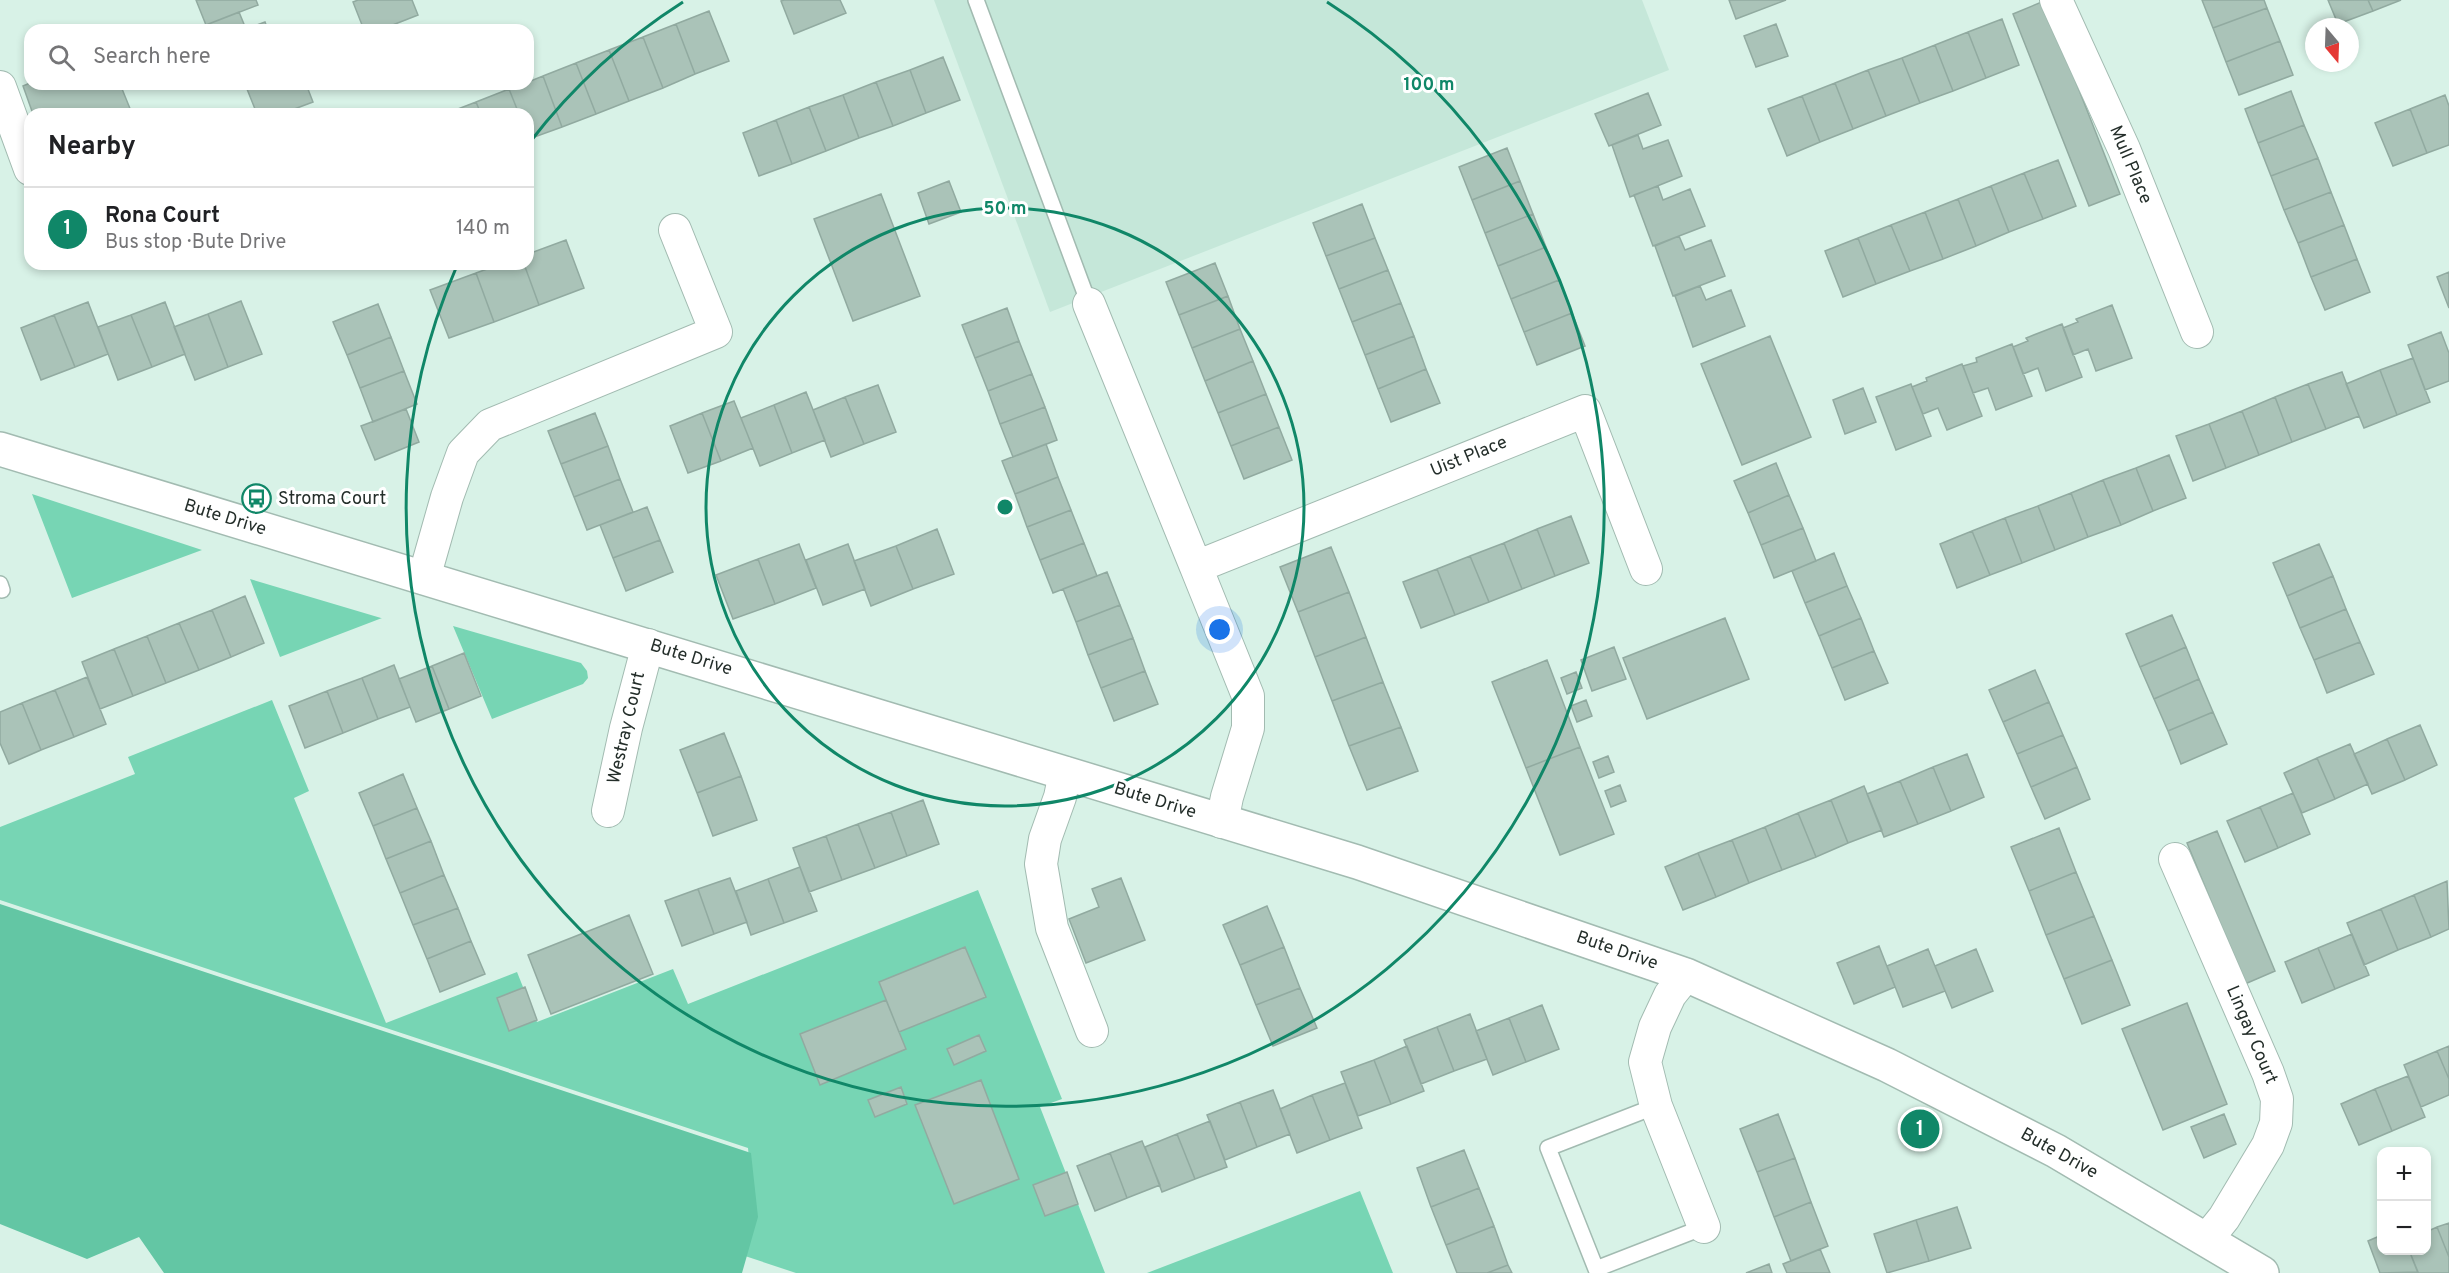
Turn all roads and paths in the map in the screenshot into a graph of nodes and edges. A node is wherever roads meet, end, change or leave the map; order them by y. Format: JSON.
{"nodes":[{"id":1,"x":976,"y":0,"type":"edge"},
{"id":2,"x":2056,"y":0,"type":"edge"},
{"id":3,"x":0,"y":87,"type":"edge"},
{"id":4,"x":24,"y":153,"type":"edge"},
{"id":5,"x":675,"y":230,"type":"dead end"},
{"id":6,"x":1089,"y":304,"type":"joint"},
{"id":7,"x":2197,"y":332,"type":"dead end"},
{"id":8,"x":0,"y":449,"type":"edge"},
{"id":9,"x":1196,"y":567,"type":"junction"},
{"id":10,"x":1646,"y":569,"type":"dead end"},
{"id":11,"x":424,"y":578,"type":"junction"},
{"id":12,"x":648,"y":645,"type":"junction"},
{"id":13,"x":1065,"y":773,"type":"junction"},
{"id":14,"x":608,"y":811,"type":"dead end"},
{"id":15,"x":1222,"y":822,"type":"junction"},
{"id":16,"x":2175,"y":859,"type":"dead end"},
{"id":17,"x":1686,"y":975,"type":"junction"},
{"id":18,"x":1092,"y":1031,"type":"dead end"},
{"id":19,"x":1656,"y":1106,"type":"junction"},
{"id":20,"x":1704,"y":1227,"type":"joint"},
{"id":21,"x":2207,"y":1239,"type":"junction"},
{"id":22,"x":2262,"y":1273,"type":"edge"}],
"edges":[{"from":1,"to":6,"type":"lane"},
{"from":2,"to":7,"type":"street","name":"Mull Place"},
{"from":3,"to":4,"type":"street"},
{"from":5,"to":11,"type":"street"},
{"from":6,"to":9,"type":"street"},
{"from":8,"to":11,"type":"street","name":"Bute Drive"},
{"from":9,"to":10,"type":"street","name":"Uist Place"},
{"from":9,"to":15,"type":"street"},
{"from":11,"to":12,"type":"street","name":"Bute Drive"},
{"from":12,"to":13,"type":"street","name":"Bute Drive"},
{"from":12,"to":14,"type":"street","name":"Westray Court"},
{"from":13,"to":15,"type":"street","name":"Bute Drive"},
{"from":13,"to":18,"type":"street"},
{"from":15,"to":17,"type":"street","name":"Bute Drive"},
{"from":16,"to":21,"type":"street","name":"Lingay Court"},
{"from":17,"to":19,"type":"street"},
{"from":17,"to":21,"type":"street","name":"Bute Drive"},
{"from":19,"to":20,"type":"street"},
{"from":19,"to":20,"type":"lane"},
{"from":21,"to":22,"type":"street","name":"Bute Drive"}]}
